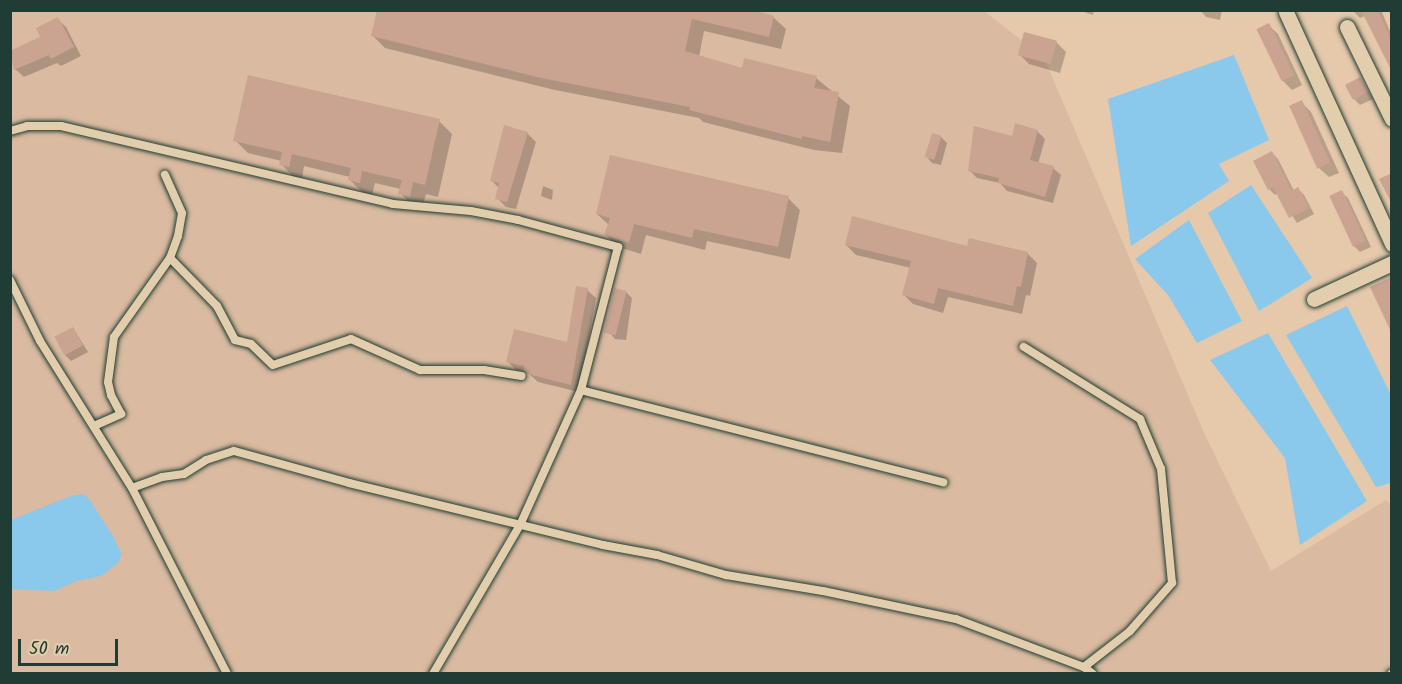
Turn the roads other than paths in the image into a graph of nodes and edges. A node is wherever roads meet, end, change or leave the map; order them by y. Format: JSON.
{"nodes":[{"id":1,"x":1286,"y":12,"type":"dead end"},
{"id":2,"x":1347,"y":27,"type":"dead end"},
{"id":3,"x":1392,"y":119,"type":"edge"},
{"id":4,"x":10,"y":131,"type":"edge"},
{"id":5,"x":165,"y":175,"type":"dead end"},
{"id":6,"x":1392,"y":244,"type":"edge"},
{"id":7,"x":170,"y":258,"type":"junction"},
{"id":8,"x":1392,"y":263,"type":"edge"},
{"id":9,"x":10,"y":280,"type":"edge"},
{"id":10,"x":1314,"y":299,"type":"dead end"},
{"id":11,"x":1024,"y":347,"type":"dead end"},
{"id":12,"x":522,"y":376,"type":"dead end"},
{"id":13,"x":581,"y":390,"type":"junction"},
{"id":14,"x":94,"y":426,"type":"junction"},
{"id":15,"x":943,"y":482,"type":"dead end"},
{"id":16,"x":132,"y":488,"type":"junction"},
{"id":17,"x":520,"y":525,"type":"junction"},
{"id":18,"x":1084,"y":667,"type":"junction"},
{"id":19,"x":227,"y":674,"type":"edge"},
{"id":20,"x":434,"y":674,"type":"edge"},
{"id":21,"x":1092,"y":674,"type":"edge"}],
"edges":[{"from":1,"to":6,"type":"street"},
{"from":2,"to":3,"type":"street"},
{"from":4,"to":13,"type":"lane"},
{"from":5,"to":7,"type":"lane"},
{"from":7,"to":12,"type":"lane"},
{"from":7,"to":14,"type":"lane"},
{"from":8,"to":10,"type":"street"},
{"from":9,"to":14,"type":"lane"},
{"from":11,"to":18,"type":"lane"},
{"from":13,"to":15,"type":"lane"},
{"from":13,"to":17,"type":"lane"},
{"from":14,"to":16,"type":"lane"},
{"from":16,"to":17,"type":"lane"},
{"from":16,"to":19,"type":"lane"},
{"from":17,"to":18,"type":"lane"},
{"from":17,"to":20,"type":"lane"},
{"from":18,"to":21,"type":"lane"}]}
